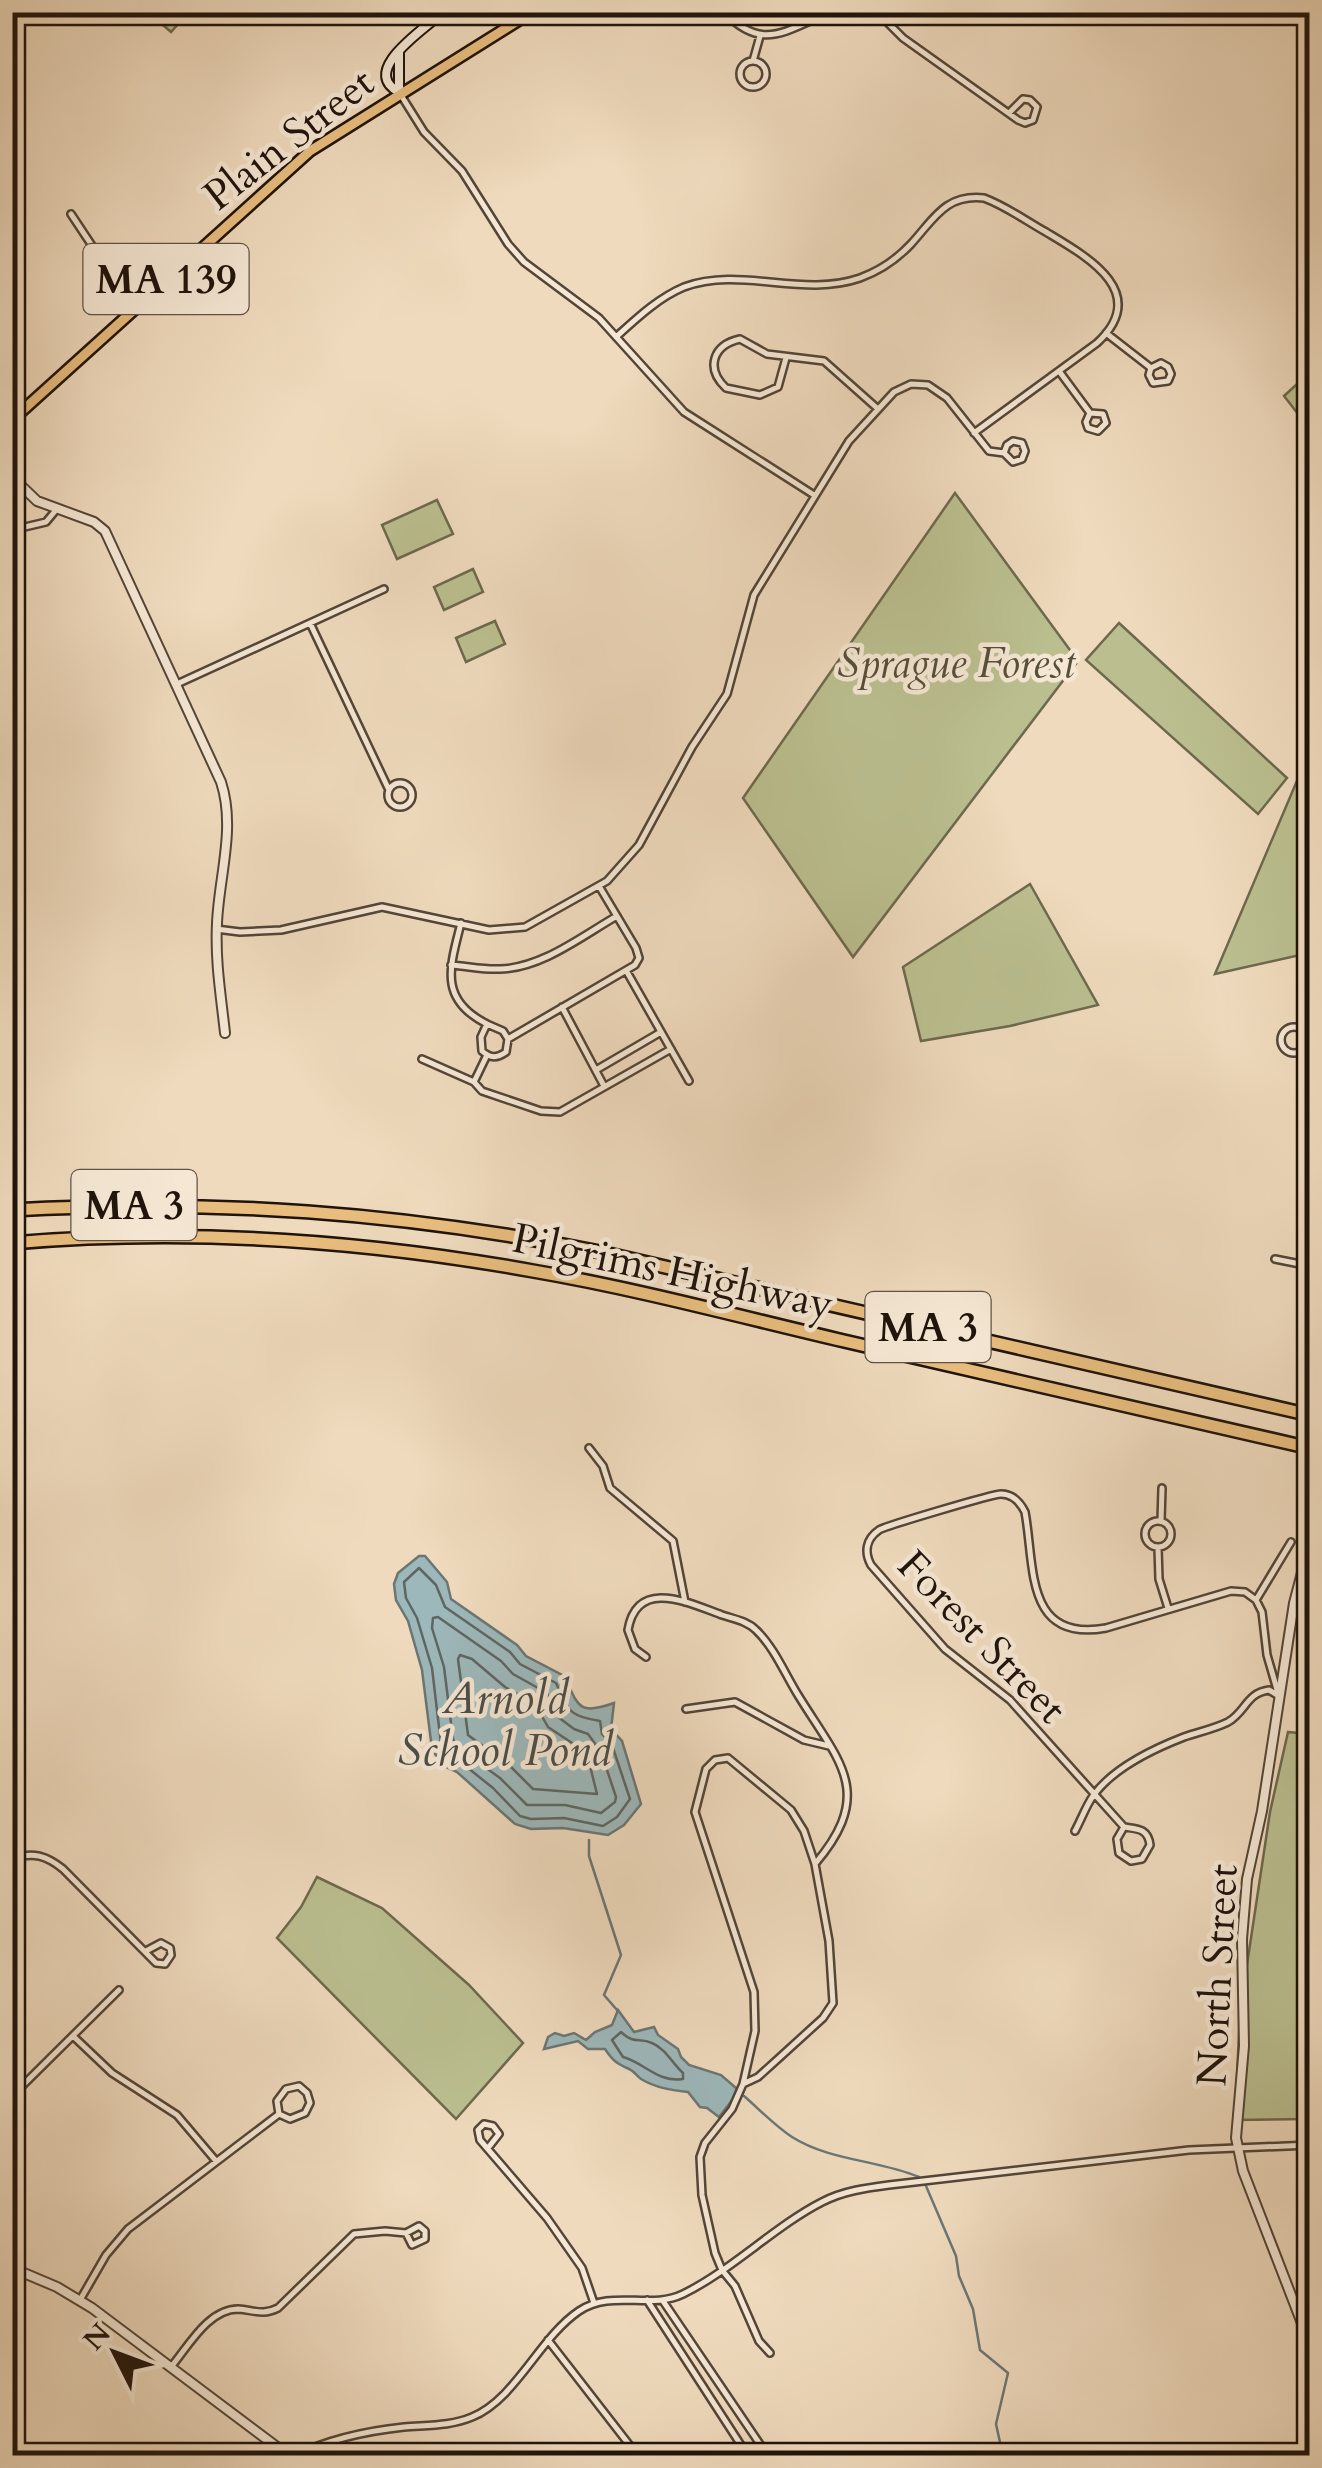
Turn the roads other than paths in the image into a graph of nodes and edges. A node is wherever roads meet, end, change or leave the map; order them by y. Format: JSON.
{"nodes":[{"id":1,"x":443,"y":12,"type":"edge"},
{"id":2,"x":532,"y":12,"type":"edge"},
{"id":3,"x":724,"y":12,"type":"edge"},
{"id":4,"x":832,"y":12,"type":"edge"},
{"id":5,"x":877,"y":12,"type":"edge"},
{"id":6,"x":760,"y":36,"type":"junction"},
{"id":7,"x":399,"y":51,"type":"junction"},
{"id":8,"x":753,"y":62,"type":"junction"},
{"id":9,"x":399,"y":92,"type":"junction"},
{"id":10,"x":1009,"y":113,"type":"junction"},
{"id":11,"x":71,"y":214,"type":"dead end"},
{"id":12,"x":134,"y":309,"type":"junction"},
{"id":13,"x":1106,"y":333,"type":"junction"},
{"id":14,"x":616,"y":336,"type":"junction"},
{"id":15,"x":786,"y":358,"type":"junction"},
{"id":16,"x":1151,"y":368,"type":"junction"},
{"id":17,"x":1059,"y":370,"type":"junction"},
{"id":18,"x":878,"y":409,"type":"junction"},
{"id":19,"x":1090,"y":413,"type":"junction"},
{"id":20,"x":12,"y":420,"type":"edge"},
{"id":21,"x":974,"y":433,"type":"junction"},
{"id":22,"x":1004,"y":453,"type":"junction"},
{"id":23,"x":12,"y":477,"type":"edge"},
{"id":24,"x":814,"y":494,"type":"junction"},
{"id":25,"x":56,"y":510,"type":"junction"},
{"id":26,"x":12,"y":530,"type":"edge"},
{"id":27,"x":384,"y":589,"type":"dead end"},
{"id":28,"x":310,"y":623,"type":"junction"},
{"id":29,"x":177,"y":684,"type":"junction"},
{"id":30,"x":388,"y":790,"type":"junction"},
{"id":31,"x":599,"y":886,"type":"junction"},
{"id":32,"x":617,"y":916,"type":"junction"},
{"id":33,"x":462,"y":923,"type":"junction"},
{"id":34,"x":216,"y":929,"type":"junction"},
{"id":35,"x":451,"y":965,"type":"junction"},
{"id":36,"x":627,"y":972,"type":"junction"},
{"id":37,"x":562,"y":1007,"type":"junction"},
{"id":38,"x":487,"y":1024,"type":"junction"},
{"id":39,"x":661,"y":1032,"type":"junction"},
{"id":40,"x":225,"y":1033,"type":"dead end"},
{"id":41,"x":508,"y":1038,"type":"junction"},
{"id":42,"x":670,"y":1048,"type":"junction"},
{"id":43,"x":1302,"y":1051,"type":"junction"},
{"id":44,"x":486,"y":1055,"type":"junction"},
{"id":45,"x":422,"y":1060,"type":"dead end"},
{"id":46,"x":1310,"y":1064,"type":"edge"},
{"id":47,"x":596,"y":1070,"type":"junction"},
{"id":48,"x":689,"y":1081,"type":"dead end"},
{"id":49,"x":474,"y":1082,"type":"junction"},
{"id":50,"x":604,"y":1086,"type":"junction"},
{"id":51,"x":12,"y":1210,"type":"edge"},
{"id":52,"x":12,"y":1242,"type":"edge"},
{"id":53,"x":1275,"y":1259,"type":"dead end"},
{"id":54,"x":1310,"y":1266,"type":"edge"},
{"id":55,"x":1310,"y":1415,"type":"edge"},
{"id":56,"x":589,"y":1448,"type":"dead end"},
{"id":57,"x":1310,"y":1448,"type":"edge"},
{"id":58,"x":1162,"y":1488,"type":"dead end"},
{"id":59,"x":1161,"y":1522,"type":"junction"},
{"id":60,"x":1291,"y":1542,"type":"dead end"},
{"id":61,"x":1310,"y":1542,"type":"edge"},
{"id":62,"x":1158,"y":1547,"type":"junction"},
{"id":63,"x":1256,"y":1600,"type":"junction"},
{"id":64,"x":686,"y":1602,"type":"junction"},
{"id":65,"x":1168,"y":1608,"type":"junction"},
{"id":66,"x":646,"y":1657,"type":"dead end"},
{"id":67,"x":1279,"y":1696,"type":"junction"},
{"id":68,"x":686,"y":1709,"type":"dead end"},
{"id":69,"x":832,"y":1746,"type":"junction"},
{"id":70,"x":1094,"y":1794,"type":"junction"},
{"id":71,"x":1124,"y":1827,"type":"junction"},
{"id":72,"x":1075,"y":1831,"type":"dead end"},
{"id":73,"x":12,"y":1859,"type":"edge"},
{"id":74,"x":815,"y":1864,"type":"junction"},
{"id":75,"x":146,"y":1950,"type":"junction"},
{"id":76,"x":119,"y":1990,"type":"dead end"},
{"id":77,"x":73,"y":2036,"type":"junction"},
{"id":78,"x":742,"y":2084,"type":"junction"},
{"id":79,"x":12,"y":2096,"type":"edge"},
{"id":80,"x":279,"y":2114,"type":"junction"},
{"id":81,"x":1310,"y":2146,"type":"edge"},
{"id":82,"x":488,"y":2148,"type":"junction"},
{"id":83,"x":1236,"y":2148,"type":"junction"},
{"id":84,"x":216,"y":2161,"type":"junction"},
{"id":85,"x":406,"y":2233,"type":"dead end"},
{"id":86,"x":722,"y":2270,"type":"junction"},
{"id":87,"x":14,"y":2272,"type":"edge"},
{"id":88,"x":80,"y":2300,"type":"junction"},
{"id":89,"x":648,"y":2300,"type":"junction"},
{"id":90,"x":662,"y":2300,"type":"junction"},
{"id":91,"x":594,"y":2303,"type":"junction"},
{"id":92,"x":548,"y":2340,"type":"junction"},
{"id":93,"x":1310,"y":2344,"type":"edge"},
{"id":94,"x":770,"y":2353,"type":"dead end"},
{"id":95,"x":171,"y":2367,"type":"junction"},
{"id":96,"x":292,"y":2456,"type":"edge"},
{"id":97,"x":638,"y":2456,"type":"edge"},
{"id":98,"x":748,"y":2456,"type":"edge"},
{"id":99,"x":768,"y":2456,"type":"edge"}],
"edges":[{"from":1,"to":7,"type":"street"},
{"from":2,"to":9,"type":"main road","name":"Plain Street","number":"MA 139"},
{"from":3,"to":6,"type":"street"},
{"from":4,"to":6,"type":"street"},
{"from":5,"to":10,"type":"street"},
{"from":6,"to":8,"type":"street"},
{"from":7,"to":9,"type":"street"},
{"from":7,"to":9,"type":"street"},
{"from":8,"to":8,"type":"street"},
{"from":9,"to":12,"type":"main road","name":"Plain Street","number":"MA 139"},
{"from":9,"to":14,"type":"street"},
{"from":10,"to":10,"type":"street"},
{"from":11,"to":12,"type":"street"},
{"from":12,"to":20,"type":"main road","name":"Plain Street","number":"MA 139"},
{"from":13,"to":14,"type":"street"},
{"from":13,"to":16,"type":"street"},
{"from":13,"to":17,"type":"street"},
{"from":14,"to":24,"type":"street"},
{"from":15,"to":15,"type":"street"},
{"from":15,"to":18,"type":"street"},
{"from":16,"to":16,"type":"street"},
{"from":17,"to":19,"type":"street"},
{"from":17,"to":21,"type":"street"},
{"from":18,"to":21,"type":"street"},
{"from":18,"to":24,"type":"street"},
{"from":19,"to":19,"type":"street"},
{"from":21,"to":22,"type":"street"},
{"from":22,"to":22,"type":"street"},
{"from":23,"to":25,"type":"street"},
{"from":24,"to":31,"type":"street"},
{"from":25,"to":26,"type":"street"},
{"from":25,"to":29,"type":"street"},
{"from":27,"to":28,"type":"street"},
{"from":28,"to":29,"type":"street"},
{"from":28,"to":30,"type":"street"},
{"from":29,"to":34,"type":"street"},
{"from":30,"to":30,"type":"street"},
{"from":31,"to":32,"type":"street"},
{"from":31,"to":33,"type":"street"},
{"from":32,"to":35,"type":"street"},
{"from":32,"to":36,"type":"street"},
{"from":33,"to":34,"type":"street"},
{"from":33,"to":35,"type":"street"},
{"from":34,"to":40,"type":"street"},
{"from":35,"to":38,"type":"street"},
{"from":36,"to":37,"type":"street"},
{"from":36,"to":39,"type":"street"},
{"from":37,"to":41,"type":"street"},
{"from":37,"to":47,"type":"street"},
{"from":38,"to":41,"type":"street"},
{"from":38,"to":44,"type":"street"},
{"from":39,"to":42,"type":"street"},
{"from":39,"to":47,"type":"street"},
{"from":41,"to":44,"type":"street"},
{"from":42,"to":48,"type":"street"},
{"from":42,"to":50,"type":"street"},
{"from":43,"to":43,"type":"street"},
{"from":43,"to":46,"type":"street"},
{"from":44,"to":49,"type":"street"},
{"from":45,"to":49,"type":"street"},
{"from":47,"to":50,"type":"street"},
{"from":49,"to":50,"type":"street"},
{"from":51,"to":55,"type":"highway","name":"Pilgrims Highway","number":"MA 3"},
{"from":52,"to":57,"type":"highway","name":"Pilgrims Highway","number":"MA 3"},
{"from":53,"to":54,"type":"street"},
{"from":56,"to":64,"type":"street"},
{"from":58,"to":59,"type":"street"},
{"from":59,"to":62,"type":"street"},
{"from":59,"to":62,"type":"street"},
{"from":60,"to":63,"type":"street"},
{"from":61,"to":67,"type":"street","name":"North Street"},
{"from":62,"to":65,"type":"street"},
{"from":63,"to":65,"type":"street","name":"Forest Street"},
{"from":63,"to":67,"type":"street"},
{"from":64,"to":66,"type":"street"},
{"from":64,"to":69,"type":"street"},
{"from":65,"to":70,"type":"street","name":"Forest Street"},
{"from":67,"to":70,"type":"street"},
{"from":67,"to":83,"type":"street","name":"North Street"},
{"from":68,"to":69,"type":"street"},
{"from":69,"to":74,"type":"street"},
{"from":70,"to":71,"type":"street","name":"Forest Street"},
{"from":70,"to":72,"type":"street"},
{"from":71,"to":71,"type":"street","name":"Forest Street"},
{"from":73,"to":75,"type":"street"},
{"from":74,"to":78,"type":"street"},
{"from":74,"to":78,"type":"street"},
{"from":75,"to":75,"type":"street"},
{"from":76,"to":77,"type":"street"},
{"from":77,"to":79,"type":"street"},
{"from":77,"to":84,"type":"street"},
{"from":78,"to":86,"type":"street"},
{"from":80,"to":80,"type":"street"},
{"from":80,"to":84,"type":"street"},
{"from":81,"to":83,"type":"street"},
{"from":82,"to":82,"type":"street"},
{"from":82,"to":91,"type":"street"},
{"from":83,"to":86,"type":"street"},
{"from":83,"to":93,"type":"street","name":"North Street"},
{"from":84,"to":88,"type":"street"},
{"from":85,"to":95,"type":"street"},
{"from":86,"to":90,"type":"street"},
{"from":86,"to":94,"type":"street"},
{"from":87,"to":88,"type":"street"},
{"from":88,"to":95,"type":"street"},
{"from":89,"to":90,"type":"street"},
{"from":89,"to":91,"type":"street"},
{"from":89,"to":98,"type":"street"},
{"from":90,"to":99,"type":"street"},
{"from":91,"to":92,"type":"street"},
{"from":92,"to":96,"type":"street"},
{"from":92,"to":97,"type":"street"},
{"from":95,"to":96,"type":"street"}]}
